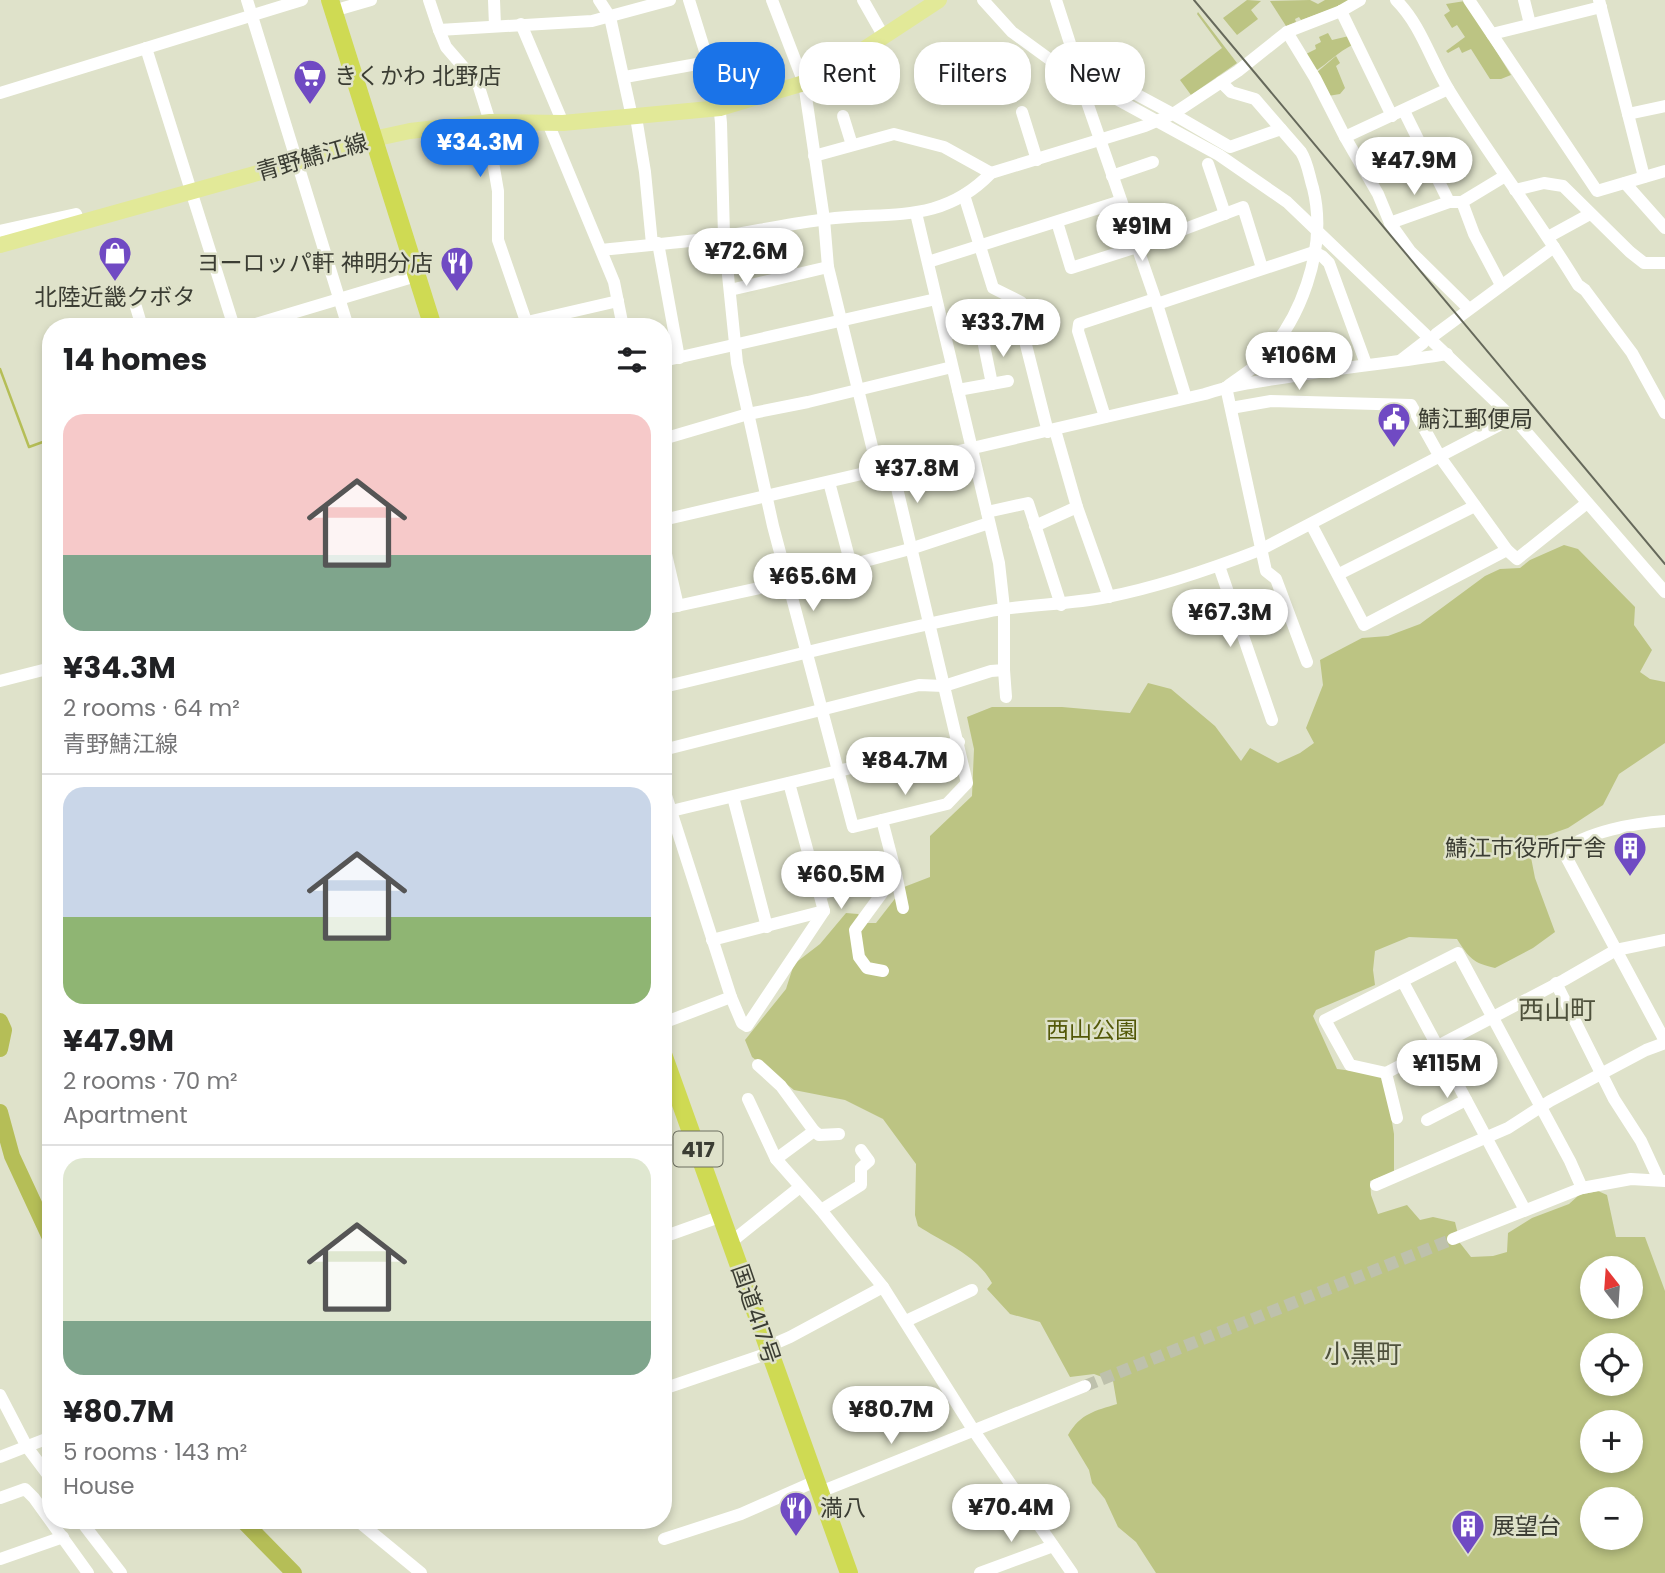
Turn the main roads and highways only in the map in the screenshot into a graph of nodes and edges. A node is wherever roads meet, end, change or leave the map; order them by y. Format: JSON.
{"nodes":[{"id":1,"x":939,"y":0,"type":"edge"},
{"id":2,"x":332,"y":5,"type":"edge"},
{"id":3,"x":373,"y":139,"type":"junction"},
{"id":4,"x":0,"y":245,"type":"edge"},
{"id":5,"x":430,"y":318,"type":"edge"},
{"id":6,"x":672,"y":1093,"type":"edge"},
{"id":7,"x":849,"y":1573,"type":"edge"}],
"edges":[{"from":1,"to":3,"type":"main road","name":"青野鯖江線"},
{"from":2,"to":3,"type":"highway"},
{"from":3,"to":4,"type":"main road","name":"青野鯖江線"},
{"from":3,"to":5,"type":"highway"},
{"from":6,"to":7,"type":"highway","name":"国道417号","number":"417"}]}
